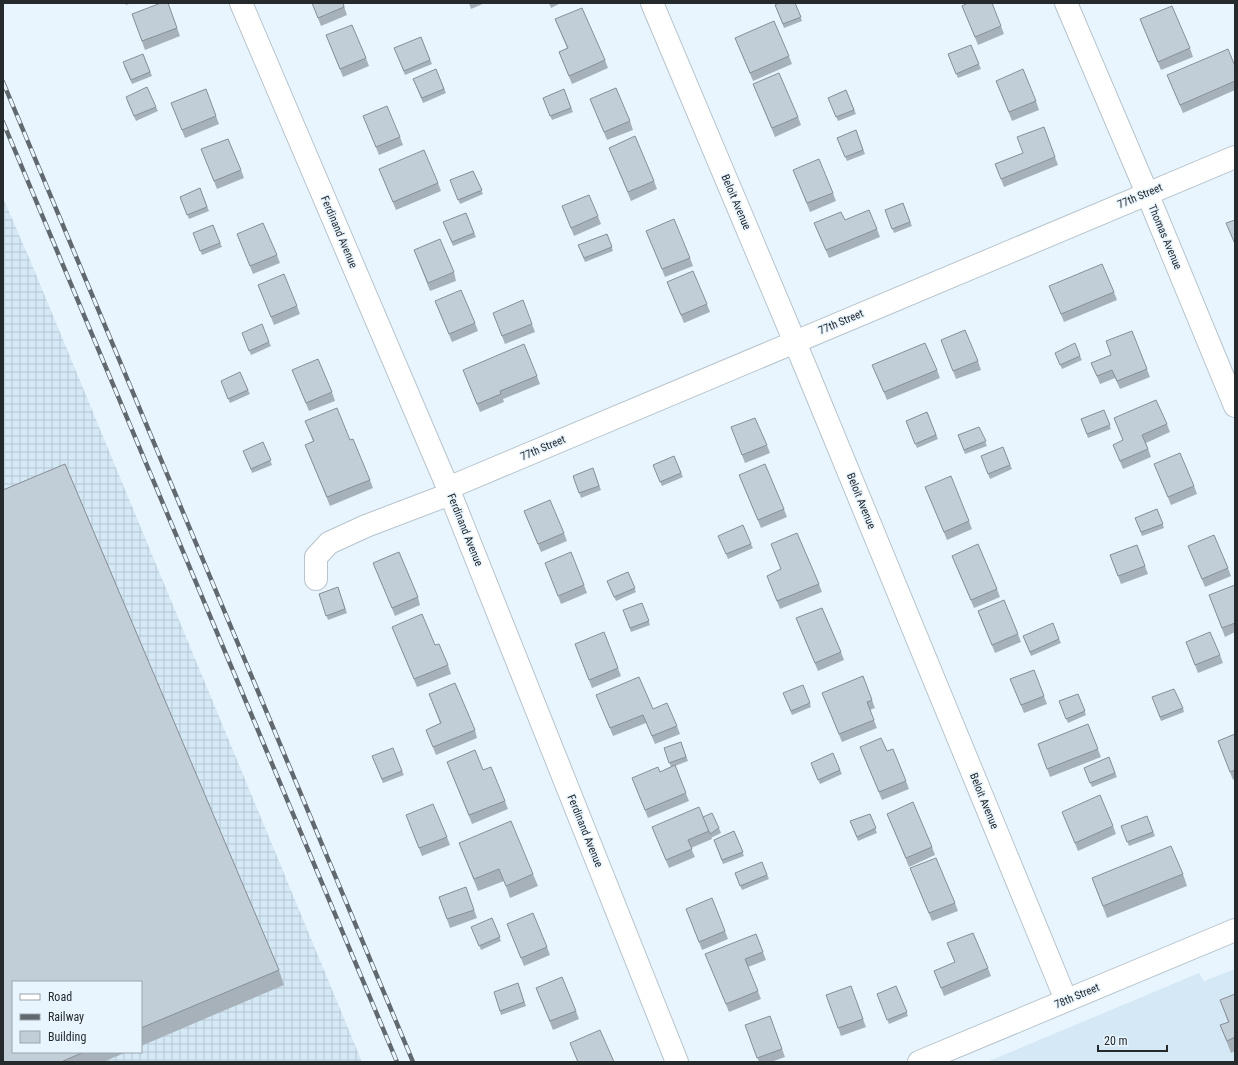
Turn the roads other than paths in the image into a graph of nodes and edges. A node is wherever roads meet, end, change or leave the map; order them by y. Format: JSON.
{"nodes":[{"id":1,"x":241,"y":3,"type":"edge"},
{"id":2,"x":652,"y":3,"type":"edge"},
{"id":3,"x":1066,"y":3,"type":"edge"},
{"id":4,"x":1235,"y":157,"type":"edge"},
{"id":5,"x":1147,"y":193,"type":"junction"},
{"id":6,"x":795,"y":342,"type":"junction"},
{"id":7,"x":1235,"y":406,"type":"edge"},
{"id":8,"x":449,"y":491,"type":"junction"},
{"id":9,"x":316,"y":579,"type":"dead end"},
{"id":10,"x":1235,"y":930,"type":"edge"},
{"id":11,"x":1066,"y":1000,"type":"junction"},
{"id":12,"x":677,"y":1062,"type":"edge"},
{"id":13,"x":919,"y":1062,"type":"edge"}],
"edges":[{"from":1,"to":8,"type":"street","name":"Ferdinand Avenue"},
{"from":2,"to":6,"type":"street","name":"Beloit Avenue"},
{"from":3,"to":5,"type":"street","name":"Thomas Avenue"},
{"from":4,"to":5,"type":"street","name":"77th Street"},
{"from":5,"to":6,"type":"street","name":"77th Street"},
{"from":5,"to":7,"type":"street","name":"Thomas Avenue"},
{"from":6,"to":8,"type":"street","name":"77th Street"},
{"from":6,"to":11,"type":"street","name":"Beloit Avenue"},
{"from":8,"to":9,"type":"street","name":"77th Street"},
{"from":8,"to":12,"type":"street","name":"Ferdinand Avenue"},
{"from":10,"to":11,"type":"street","name":"78th Street"},
{"from":11,"to":13,"type":"street","name":"78th Street"}]}
